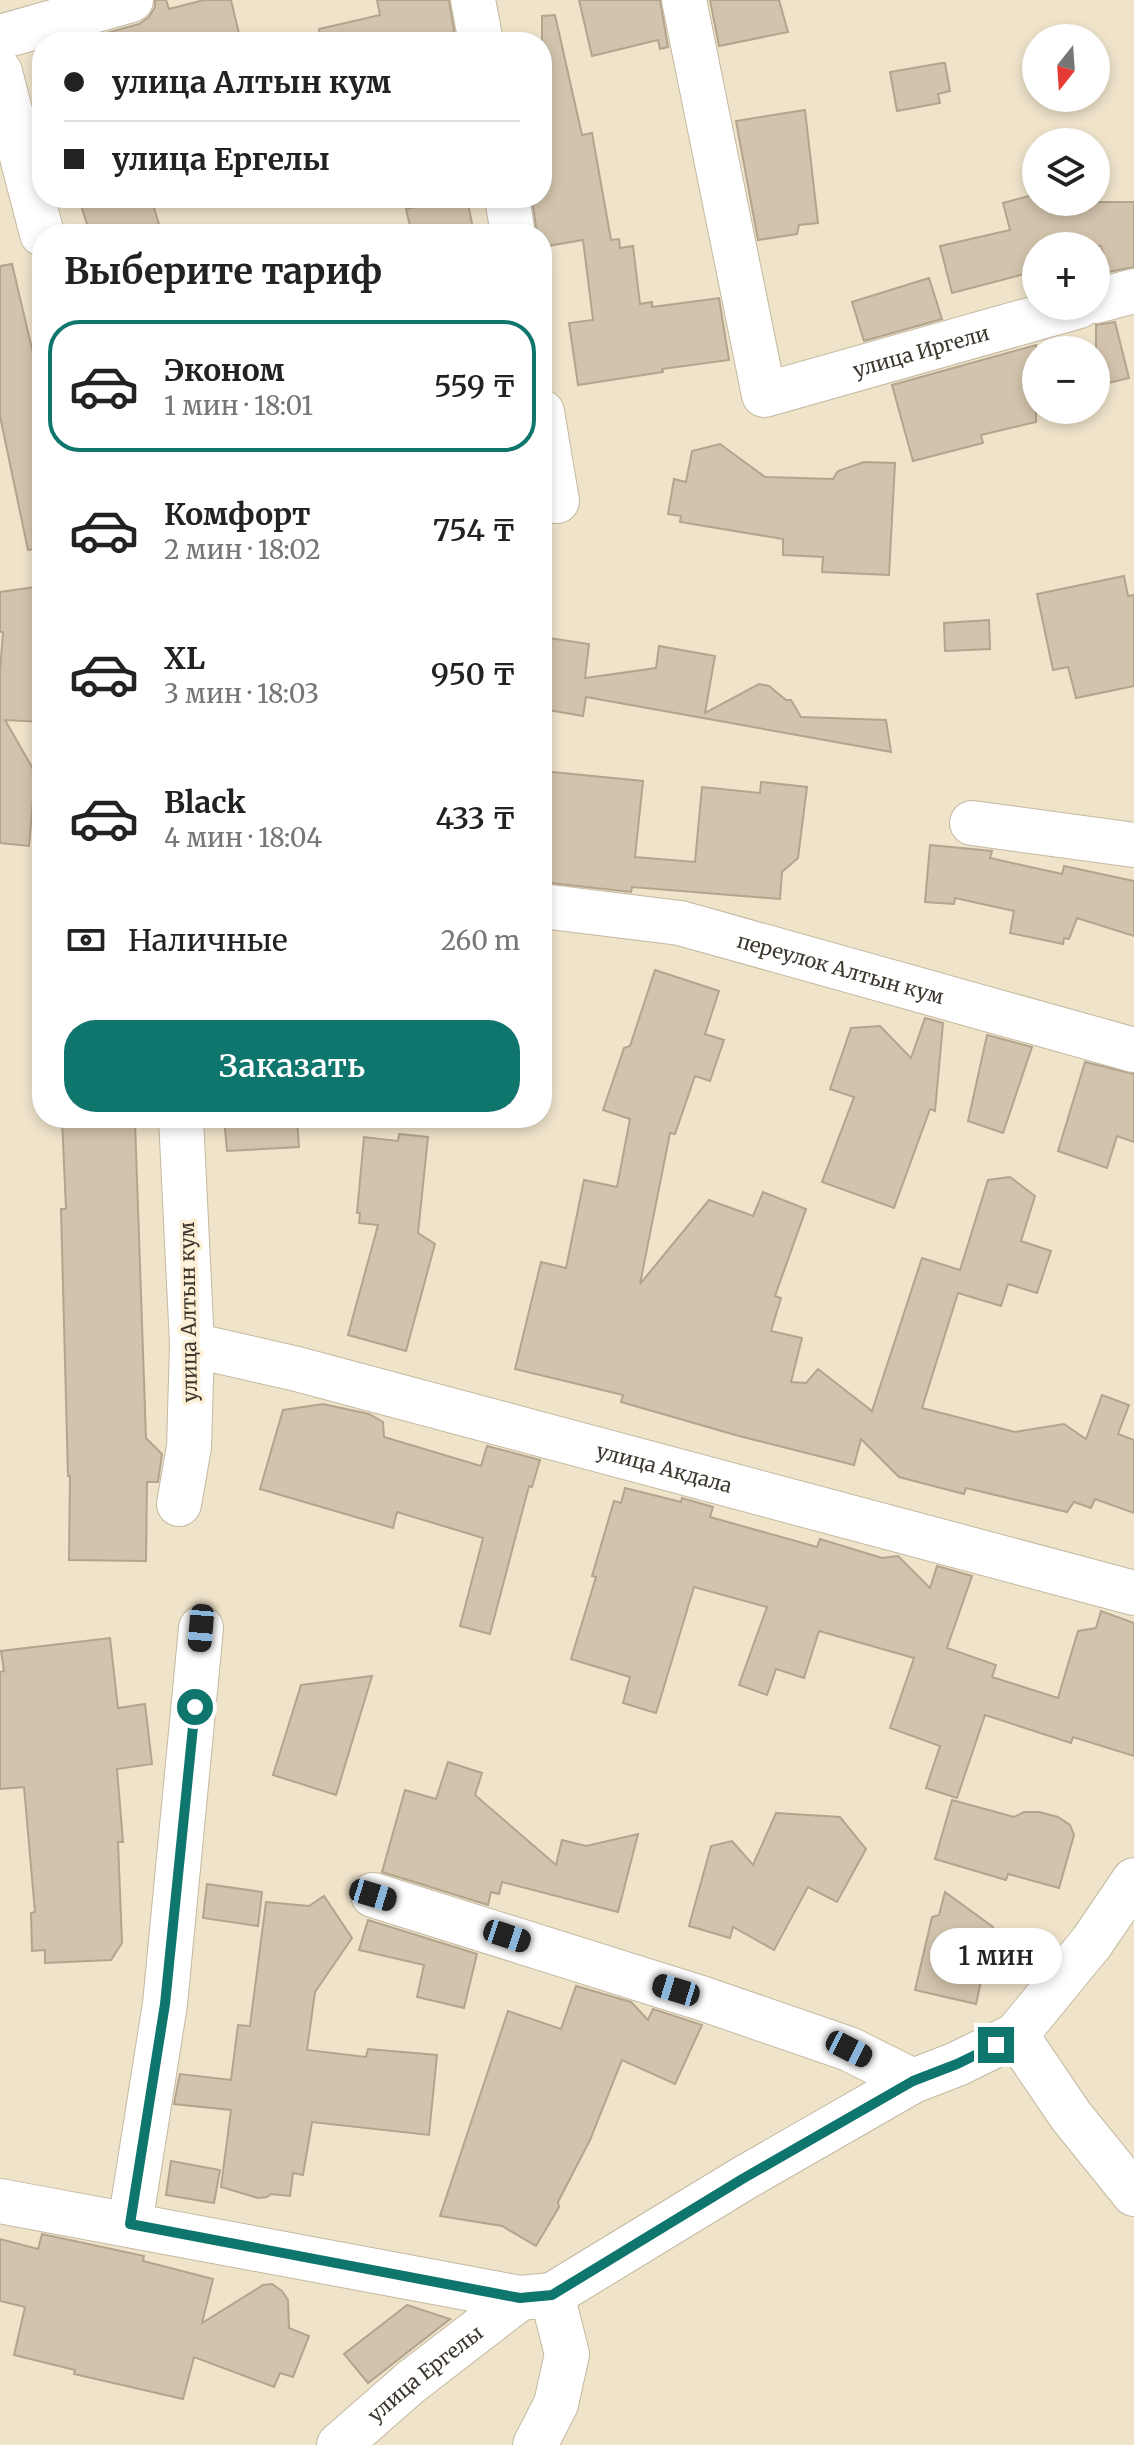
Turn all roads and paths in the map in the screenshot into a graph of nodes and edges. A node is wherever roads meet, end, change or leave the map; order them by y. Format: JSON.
{"nodes":[{"id":1,"x":131,"y":0,"type":"edge"},
{"id":2,"x":473,"y":0,"type":"edge"},
{"id":3,"x":684,"y":0,"type":"edge"},
{"id":4,"x":479,"y":32,"type":"edge"},
{"id":5,"x":0,"y":37,"type":"edge"},
{"id":6,"x":0,"y":72,"type":"edge"},
{"id":7,"x":32,"y":195,"type":"edge"},
{"id":8,"x":1134,"y":291,"type":"edge"},
{"id":9,"x":1110,"y":297,"type":"edge"},
{"id":10,"x":1029,"y":320,"type":"edge"},
{"id":11,"x":552,"y":471,"type":"edge"},
{"id":12,"x":557,"y":501,"type":"dead end"},
{"id":13,"x":972,"y":823,"type":"dead end"},
{"id":14,"x":1134,"y":845,"type":"edge"},
{"id":15,"x":552,"y":907,"type":"edge"},
{"id":16,"x":1134,"y":1050,"type":"edge"},
{"id":17,"x":181,"y":1128,"type":"edge"},
{"id":18,"x":192,"y":1345,"type":"junction"},
{"id":19,"x":179,"y":1504,"type":"dead end"},
{"id":20,"x":1134,"y":1593,"type":"edge"},
{"id":21,"x":201,"y":1628,"type":"dead end"},
{"id":22,"x":373,"y":1895,"type":"dead end"},
{"id":23,"x":1128,"y":1901,"type":"edge"},
{"id":24,"x":1016,"y":2035,"type":"junction"},
{"id":25,"x":913,"y":2081,"type":"junction"},
{"id":26,"x":1134,"y":2194,"type":"edge"},
{"id":27,"x":0,"y":2201,"type":"edge"},
{"id":28,"x":130,"y":2224,"type":"junction"},
{"id":29,"x":536,"y":2296,"type":"junction"},
{"id":30,"x":339,"y":2445,"type":"edge"},
{"id":31,"x":535,"y":2445,"type":"edge"}],
"edges":[{"from":1,"to":5,"type":"street"},
{"from":2,"to":4,"type":"street"},
{"from":3,"to":10,"type":"street","name":"улица Иргели"},
{"from":6,"to":7,"type":"street"},
{"from":8,"to":9,"type":"street"},
{"from":11,"to":12,"type":"street"},
{"from":13,"to":14,"type":"street"},
{"from":15,"to":16,"type":"street","name":"переулок Алтын кум"},
{"from":17,"to":18,"type":"street","name":"улица Алтын кум"},
{"from":18,"to":19,"type":"street","name":"улица Алтын кум"},
{"from":18,"to":20,"type":"street","name":"улица Акдала"},
{"from":21,"to":28,"type":"street"},
{"from":22,"to":25,"type":"street"},
{"from":23,"to":24,"type":"street","name":"улица Ергелы"},
{"from":24,"to":25,"type":"street","name":"улица Ергелы"},
{"from":24,"to":26,"type":"street"},
{"from":25,"to":29,"type":"street","name":"улица Ергелы"},
{"from":27,"to":28,"type":"street"},
{"from":28,"to":29,"type":"street"},
{"from":29,"to":30,"type":"street","name":"улица Ергелы"},
{"from":29,"to":31,"type":"street"}]}
